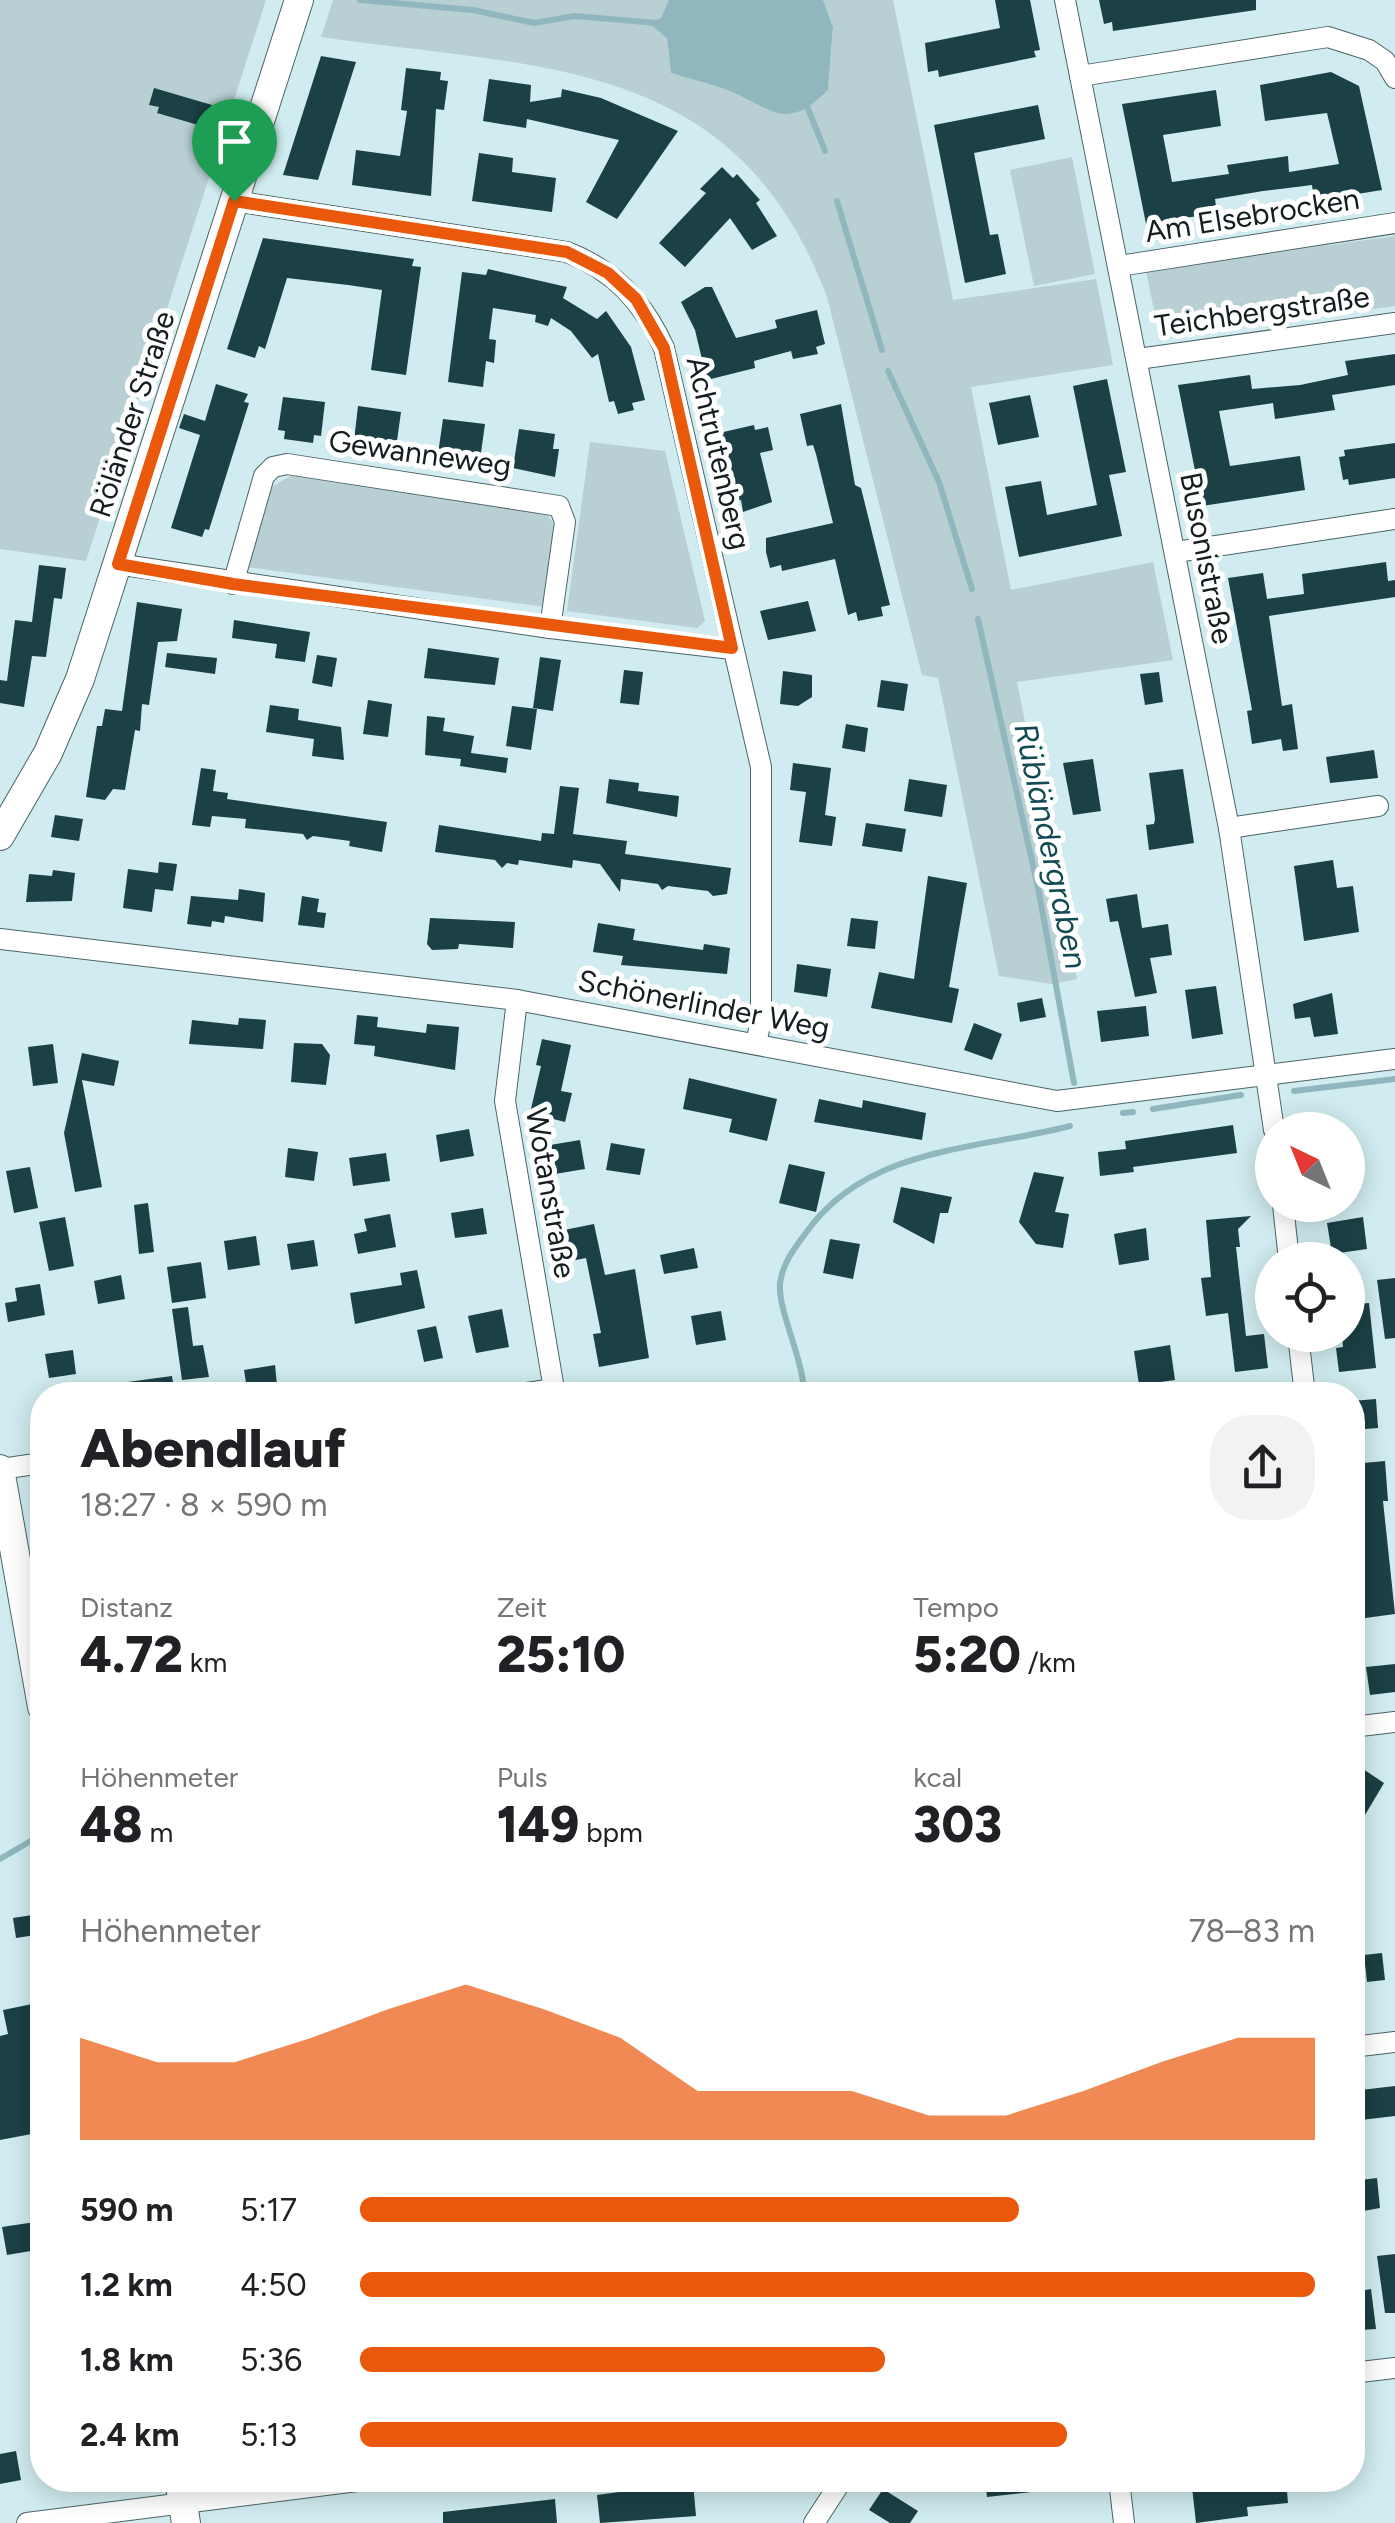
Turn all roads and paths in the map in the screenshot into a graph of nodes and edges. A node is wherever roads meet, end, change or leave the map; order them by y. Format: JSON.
{"nodes":[{"id":1,"x":300,"y":0,"type":"edge"},
{"id":2,"x":1065,"y":0,"type":"edge"},
{"id":3,"x":1080,"y":76,"type":"junction"},
{"id":4,"x":1395,"y":78,"type":"edge"},
{"id":5,"x":234,"y":201,"type":"junction"},
{"id":6,"x":1395,"y":224,"type":"edge"},
{"id":7,"x":1119,"y":266,"type":"junction"},
{"id":8,"x":1395,"y":323,"type":"edge"},
{"id":9,"x":1138,"y":359,"type":"junction"},
{"id":10,"x":1395,"y":519,"type":"edge"},
{"id":11,"x":1176,"y":552,"type":"junction"},
{"id":12,"x":118,"y":564,"type":"junction"},
{"id":13,"x":233,"y":584,"type":"junction"},
{"id":14,"x":550,"y":628,"type":"junction"},
{"id":15,"x":732,"y":648,"type":"junction"},
{"id":16,"x":1378,"y":806,"type":"dead end"},
{"id":17,"x":1229,"y":828,"type":"junction"},
{"id":18,"x":0,"y":836,"type":"edge"},
{"id":19,"x":0,"y":939,"type":"edge"},
{"id":20,"x":517,"y":1000,"type":"junction"},
{"id":21,"x":756,"y":1043,"type":"junction"},
{"id":22,"x":1395,"y":1059,"type":"edge"},
{"id":23,"x":1267,"y":1074,"type":"junction"},
{"id":24,"x":1272,"y":1112,"type":"edge"},
{"id":25,"x":1300,"y":1352,"type":"edge"},
{"id":26,"x":553,"y":1382,"type":"edge"},
{"id":27,"x":1304,"y":1382,"type":"edge"},
{"id":28,"x":30,"y":1465,"type":"edge"},
{"id":29,"x":0,"y":1469,"type":"edge"},
{"id":30,"x":30,"y":1639,"type":"edge"},
{"id":31,"x":1395,"y":1722,"type":"edge"},
{"id":32,"x":1365,"y":1725,"type":"edge"},
{"id":33,"x":1395,"y":2042,"type":"edge"},
{"id":34,"x":1365,"y":2045,"type":"edge"},
{"id":35,"x":1395,"y":2368,"type":"edge"},
{"id":36,"x":1365,"y":2371,"type":"edge"},
{"id":37,"x":266,"y":2492,"type":"edge"},
{"id":38,"x":834,"y":2492,"type":"edge"},
{"id":39,"x":1121,"y":2492,"type":"edge"},
{"id":40,"x":183,"y":2502,"type":"edge"},
{"id":41,"x":28,"y":2523,"type":"edge"},
{"id":42,"x":814,"y":2523,"type":"edge"},
{"id":43,"x":1124,"y":2523,"type":"edge"}],
"edges":[{"from":1,"to":5,"type":"street","name":"Röländer Straße"},
{"from":2,"to":3,"type":"street","name":"Busonistraße"},
{"from":3,"to":4,"type":"street"},
{"from":3,"to":7,"type":"street","name":"Busonistraße"},
{"from":5,"to":12,"type":"street","name":"Röländer Straße"},
{"from":5,"to":15,"type":"street","name":"Achtrutenberg"},
{"from":6,"to":7,"type":"street","name":"Am Elsebrocken"},
{"from":7,"to":9,"type":"street","name":"Busonistraße"},
{"from":8,"to":9,"type":"street","name":"Teichbergstraße"},
{"from":9,"to":11,"type":"street","name":"Busonistraße"},
{"from":10,"to":11,"type":"street"},
{"from":11,"to":17,"type":"street","name":"Busonistraße"},
{"from":12,"to":13,"type":"street"},
{"from":12,"to":18,"type":"street","name":"Röländer Straße"},
{"from":13,"to":14,"type":"street"},
{"from":13,"to":14,"type":"street","name":"Gewanneweg"},
{"from":14,"to":15,"type":"street"},
{"from":15,"to":21,"type":"street","name":"Achtrutenberg"},
{"from":16,"to":17,"type":"street"},
{"from":17,"to":23,"type":"street","name":"Busonistraße"},
{"from":19,"to":20,"type":"street","name":"Schönerlinder Weg"},
{"from":20,"to":21,"type":"street","name":"Schönerlinder Weg"},
{"from":20,"to":26,"type":"street","name":"Wotanstraße"},
{"from":21,"to":23,"type":"street","name":"Schönerlinder Weg"},
{"from":22,"to":23,"type":"street","name":"Schönerlinder Weg"},
{"from":23,"to":24,"type":"street","name":"Busonistraße"},
{"from":25,"to":27,"type":"street"},
{"from":28,"to":29,"type":"street"},
{"from":29,"to":30,"type":"street"},
{"from":31,"to":32,"type":"street"},
{"from":33,"to":34,"type":"street"},
{"from":35,"to":36,"type":"street"},
{"from":37,"to":40,"type":"street"},
{"from":38,"to":42,"type":"street"},
{"from":39,"to":43,"type":"street"},
{"from":40,"to":41,"type":"street"}]}
